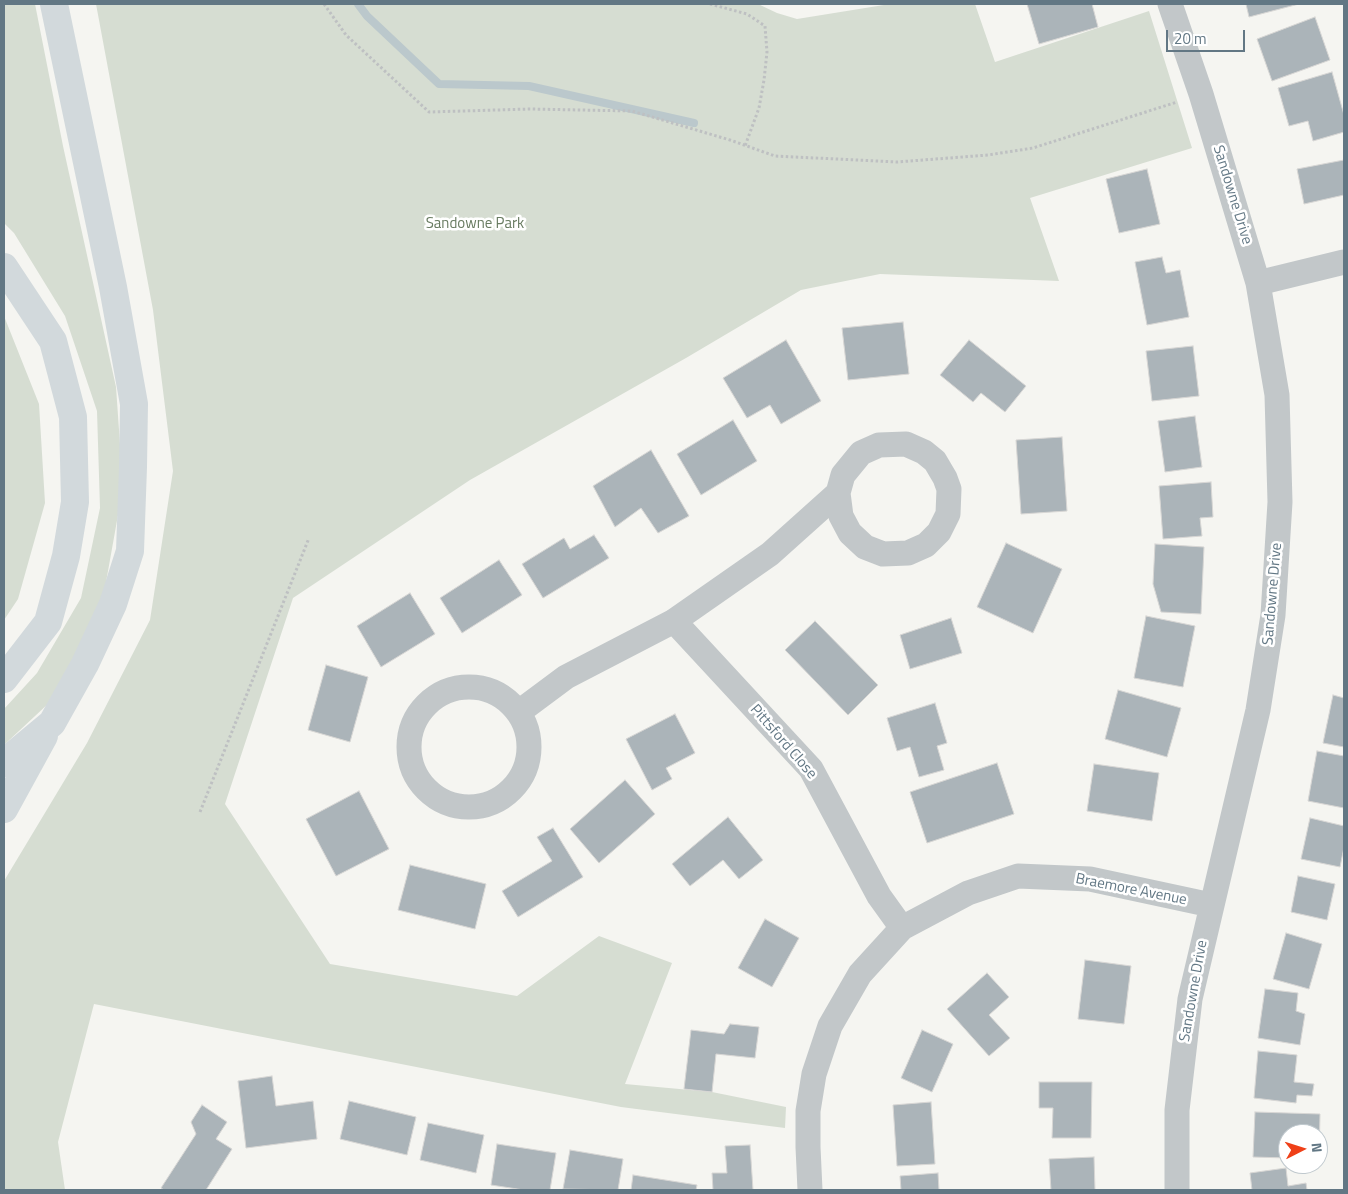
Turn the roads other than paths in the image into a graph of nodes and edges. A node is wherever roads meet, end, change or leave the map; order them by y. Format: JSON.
{"nodes":[{"id":1,"x":54,"y":4,"type":"edge"},
{"id":2,"x":1170,"y":4,"type":"edge"},
{"id":3,"x":1344,"y":262,"type":"edge"},
{"id":4,"x":4,"y":267,"type":"edge"},
{"id":5,"x":1258,"y":283,"type":"junction"},
{"id":6,"x":838,"y":493,"type":"junction"},
{"id":7,"x":674,"y":621,"type":"junction"},
{"id":8,"x":4,"y":679,"type":"edge"},
{"id":9,"x":519,"y":712,"type":"junction"},
{"id":10,"x":52,"y":723,"type":"junction"},
{"id":11,"x":4,"y":762,"type":"edge"},
{"id":12,"x":4,"y":809,"type":"edge"},
{"id":13,"x":1211,"y":905,"type":"junction"},
{"id":14,"x":902,"y":928,"type":"junction"},
{"id":15,"x":810,"y":1190,"type":"edge"},
{"id":16,"x":1177,"y":1190,"type":"edge"}],
"edges":[{"from":1,"to":10,"type":"highway"},
{"from":2,"to":5,"type":"street","name":"Sandowne Drive"},
{"from":3,"to":5,"type":"street"},
{"from":4,"to":8,"type":"highway"},
{"from":5,"to":13,"type":"street","name":"Sandowne Drive"},
{"from":6,"to":6,"type":"street"},
{"from":6,"to":7,"type":"street"},
{"from":7,"to":9,"type":"street"},
{"from":7,"to":14,"type":"street","name":"Pittsford Close"},
{"from":9,"to":9,"type":"street"},
{"from":10,"to":11,"type":"highway"},
{"from":10,"to":12,"type":"highway"},
{"from":13,"to":14,"type":"street","name":"Braemore Avenue"},
{"from":13,"to":16,"type":"street","name":"Sandowne Drive"},
{"from":14,"to":15,"type":"street","name":"Braemore Avenue"}]}
